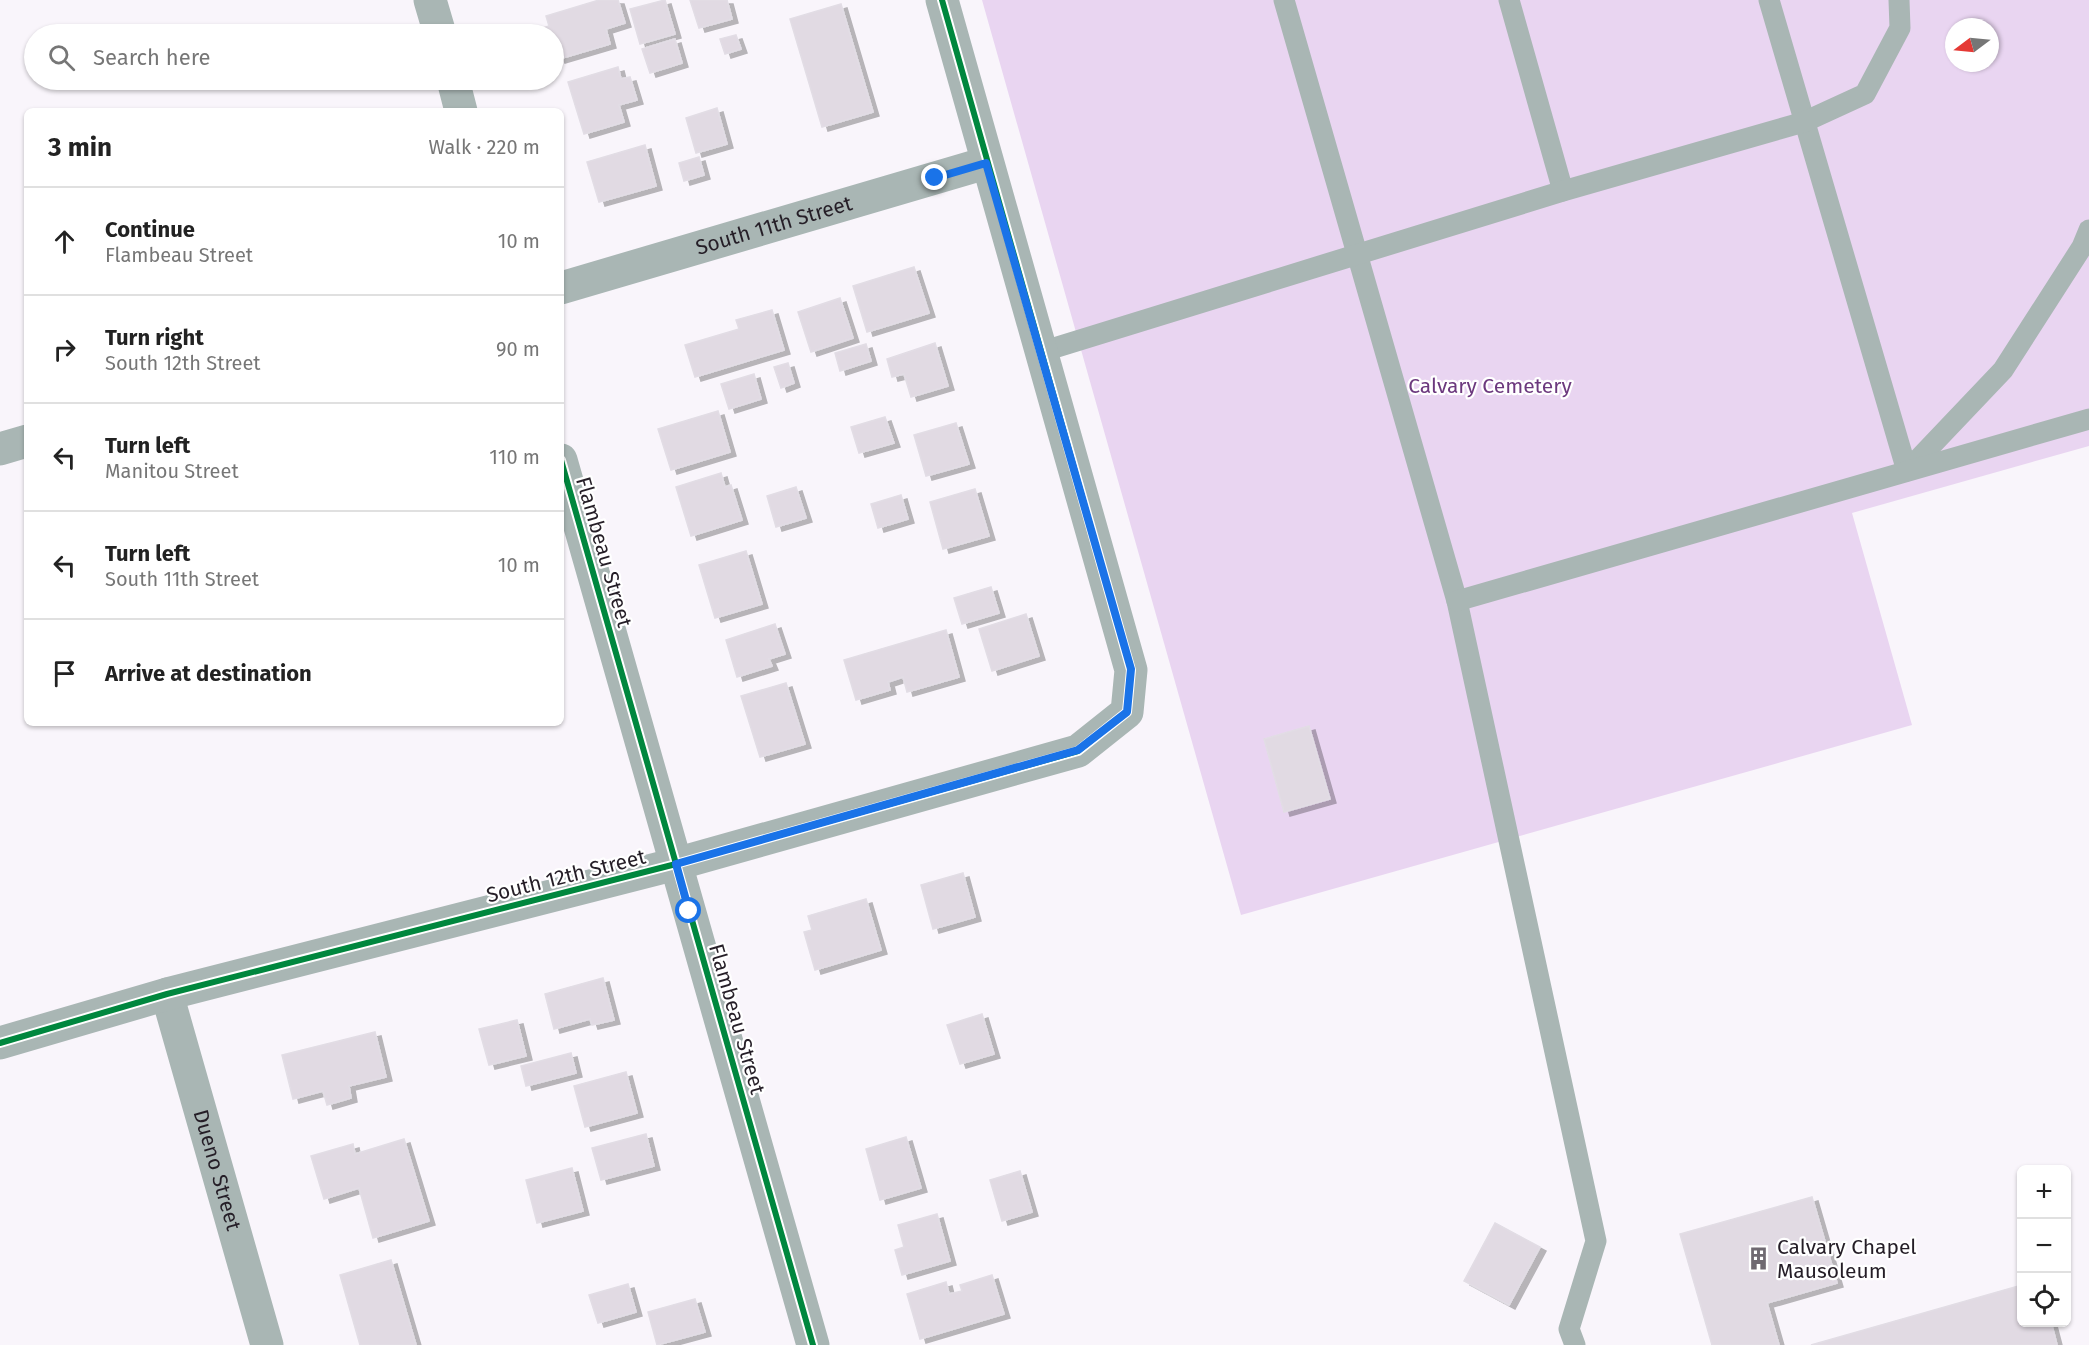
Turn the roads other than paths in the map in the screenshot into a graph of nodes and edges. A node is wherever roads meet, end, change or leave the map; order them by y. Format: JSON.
{"nodes":[{"id":1,"x":430,"y":0,"type":"edge"},
{"id":2,"x":942,"y":0,"type":"edge"},
{"id":3,"x":1284,"y":0,"type":"edge"},
{"id":4,"x":1509,"y":0,"type":"edge"},
{"id":5,"x":1769,"y":0,"type":"edge"},
{"id":6,"x":1899,"y":0,"type":"edge"},
{"id":7,"x":437,"y":24,"type":"edge"},
{"id":8,"x":456,"y":90,"type":"edge"},
{"id":9,"x":461,"y":108,"type":"edge"},
{"id":10,"x":1804,"y":122,"type":"junction"},
{"id":11,"x":986,"y":163,"type":"junction"},
{"id":12,"x":1563,"y":191,"type":"junction"},
{"id":13,"x":2089,"y":230,"type":"edge"},
{"id":14,"x":1357,"y":254,"type":"junction"},
{"id":15,"x":564,"y":287,"type":"edge"},
{"id":16,"x":1041,"y":352,"type":"junction"},
{"id":17,"x":2089,"y":419,"type":"edge"},
{"id":18,"x":24,"y":442,"type":"edge"},
{"id":19,"x":0,"y":449,"type":"edge"},
{"id":20,"x":564,"y":471,"type":"edge"},
{"id":21,"x":1907,"y":471,"type":"junction"},
{"id":22,"x":1456,"y":601,"type":"junction"},
{"id":23,"x":676,"y":864,"type":"junction"},
{"id":24,"x":167,"y":994,"type":"junction"},
{"id":25,"x":0,"y":1043,"type":"edge"},
{"id":26,"x":267,"y":1345,"type":"edge"},
{"id":27,"x":813,"y":1345,"type":"edge"},
{"id":28,"x":1575,"y":1345,"type":"edge"}],
"edges":[{"from":1,"to":7,"type":"street"},
{"from":2,"to":11,"type":"street"},
{"from":3,"to":14,"type":"lane"},
{"from":4,"to":12,"type":"lane"},
{"from":5,"to":10,"type":"lane"},
{"from":6,"to":10,"type":"lane"},
{"from":8,"to":9,"type":"street"},
{"from":10,"to":12,"type":"lane"},
{"from":10,"to":21,"type":"lane"},
{"from":11,"to":15,"type":"street","name":"South 11th Street"},
{"from":11,"to":16,"type":"street"},
{"from":12,"to":14,"type":"lane"},
{"from":13,"to":21,"type":"lane"},
{"from":14,"to":16,"type":"lane"},
{"from":14,"to":22,"type":"lane"},
{"from":16,"to":23,"type":"street","name":"South 12th Street"},
{"from":17,"to":21,"type":"lane"},
{"from":18,"to":19,"type":"street"},
{"from":20,"to":23,"type":"street","name":"Flambeau Street"},
{"from":21,"to":22,"type":"lane"},
{"from":22,"to":28,"type":"lane"},
{"from":23,"to":24,"type":"street","name":"South 12th Street"},
{"from":23,"to":27,"type":"street","name":"Flambeau Street"},
{"from":24,"to":25,"type":"street","name":"South 12th Street"},
{"from":24,"to":26,"type":"street","name":"Dueno Street"}]}
